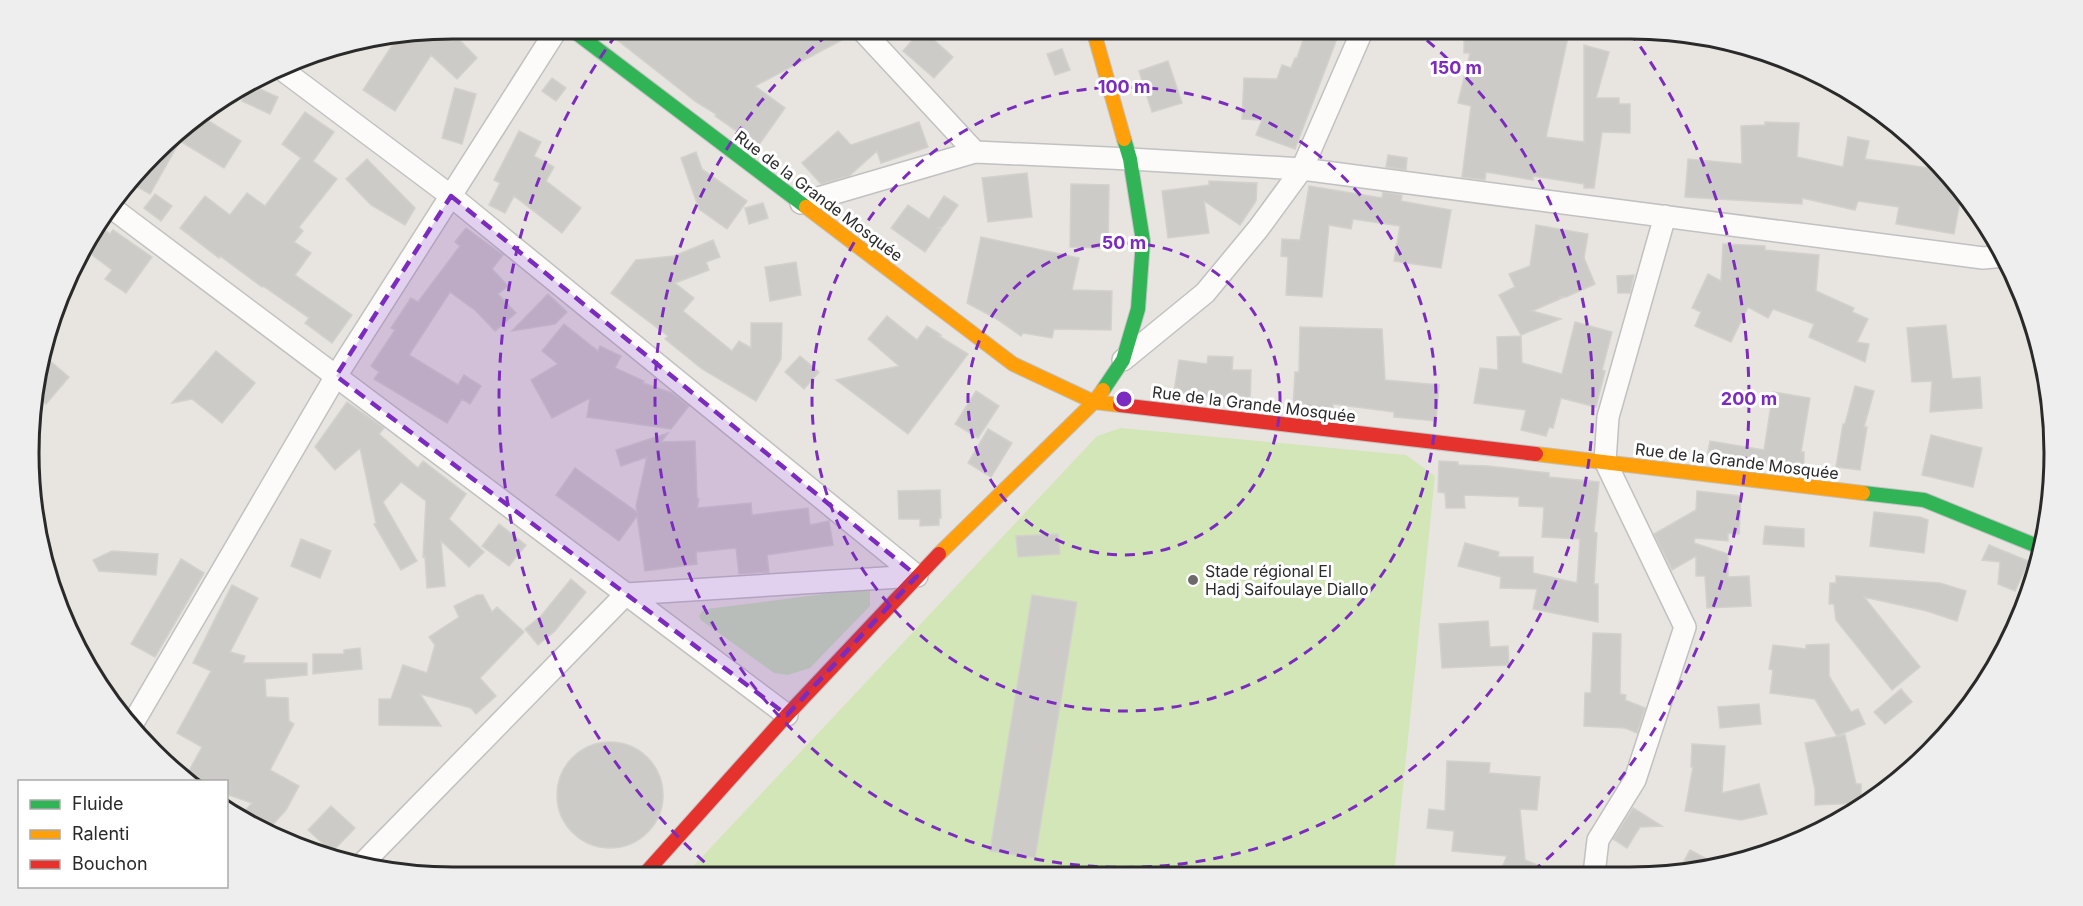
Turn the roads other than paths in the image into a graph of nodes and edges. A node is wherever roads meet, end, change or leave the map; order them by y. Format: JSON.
{"nodes":[{"id":1,"x":550,"y":39,"type":"edge"},
{"id":2,"x":585,"y":39,"type":"edge"},
{"id":3,"x":871,"y":39,"type":"edge"},
{"id":4,"x":1096,"y":39,"type":"edge"},
{"id":5,"x":1358,"y":39,"type":"edge"},
{"id":6,"x":288,"y":74,"type":"edge"},
{"id":7,"x":975,"y":152,"type":"junction"},
{"id":8,"x":1130,"y":159,"type":"junction"},
{"id":9,"x":1302,"y":169,"type":"junction"},
{"id":10,"x":451,"y":196,"type":"junction"},
{"id":11,"x":801,"y":203,"type":"junction"},
{"id":12,"x":117,"y":212,"type":"edge"},
{"id":13,"x":1665,"y":216,"type":"junction"},
{"id":14,"x":1994,"y":257,"type":"edge"},
{"id":15,"x":1123,"y":360,"type":"junction"},
{"id":16,"x":336,"y":376,"type":"junction"},
{"id":17,"x":1094,"y":402,"type":"junction"},
{"id":18,"x":1605,"y":461,"type":"junction"},
{"id":19,"x":2034,"y":545,"type":"edge"},
{"id":20,"x":917,"y":576,"type":"junction"},
{"id":21,"x":626,"y":594,"type":"junction"},
{"id":22,"x":787,"y":715,"type":"junction"},
{"id":23,"x":136,"y":718,"type":"edge"},
{"id":24,"x":368,"y":858,"type":"edge"},
{"id":25,"x":651,"y":867,"type":"edge"},
{"id":26,"x":1595,"y":867,"type":"edge"}],
"edges":[{"from":1,"to":10,"type":"street"},
{"from":2,"to":11,"type":"street","name":"Rue de la Grande Mosquée"},
{"from":3,"to":7,"type":"street"},
{"from":4,"to":8,"type":"street"},
{"from":5,"to":9,"type":"street"},
{"from":6,"to":10,"type":"street"},
{"from":7,"to":8,"type":"street"},
{"from":7,"to":11,"type":"street"},
{"from":8,"to":9,"type":"street"},
{"from":8,"to":15,"type":"street"},
{"from":9,"to":13,"type":"street"},
{"from":9,"to":15,"type":"street"},
{"from":10,"to":16,"type":"street"},
{"from":10,"to":20,"type":"street"},
{"from":11,"to":17,"type":"street","name":"Rue de la Grande Mosquée"},
{"from":12,"to":16,"type":"street"},
{"from":13,"to":14,"type":"street"},
{"from":13,"to":18,"type":"street"},
{"from":15,"to":17,"type":"street"},
{"from":16,"to":21,"type":"street"},
{"from":16,"to":23,"type":"street"},
{"from":17,"to":18,"type":"street","name":"Rue de la Grande Mosquée"},
{"from":17,"to":20,"type":"street"},
{"from":18,"to":19,"type":"street","name":"Rue de la Grande Mosquée"},
{"from":18,"to":26,"type":"street"},
{"from":20,"to":21,"type":"street"},
{"from":20,"to":22,"type":"street"},
{"from":21,"to":22,"type":"street"},
{"from":21,"to":24,"type":"street"},
{"from":22,"to":25,"type":"street"}]}
